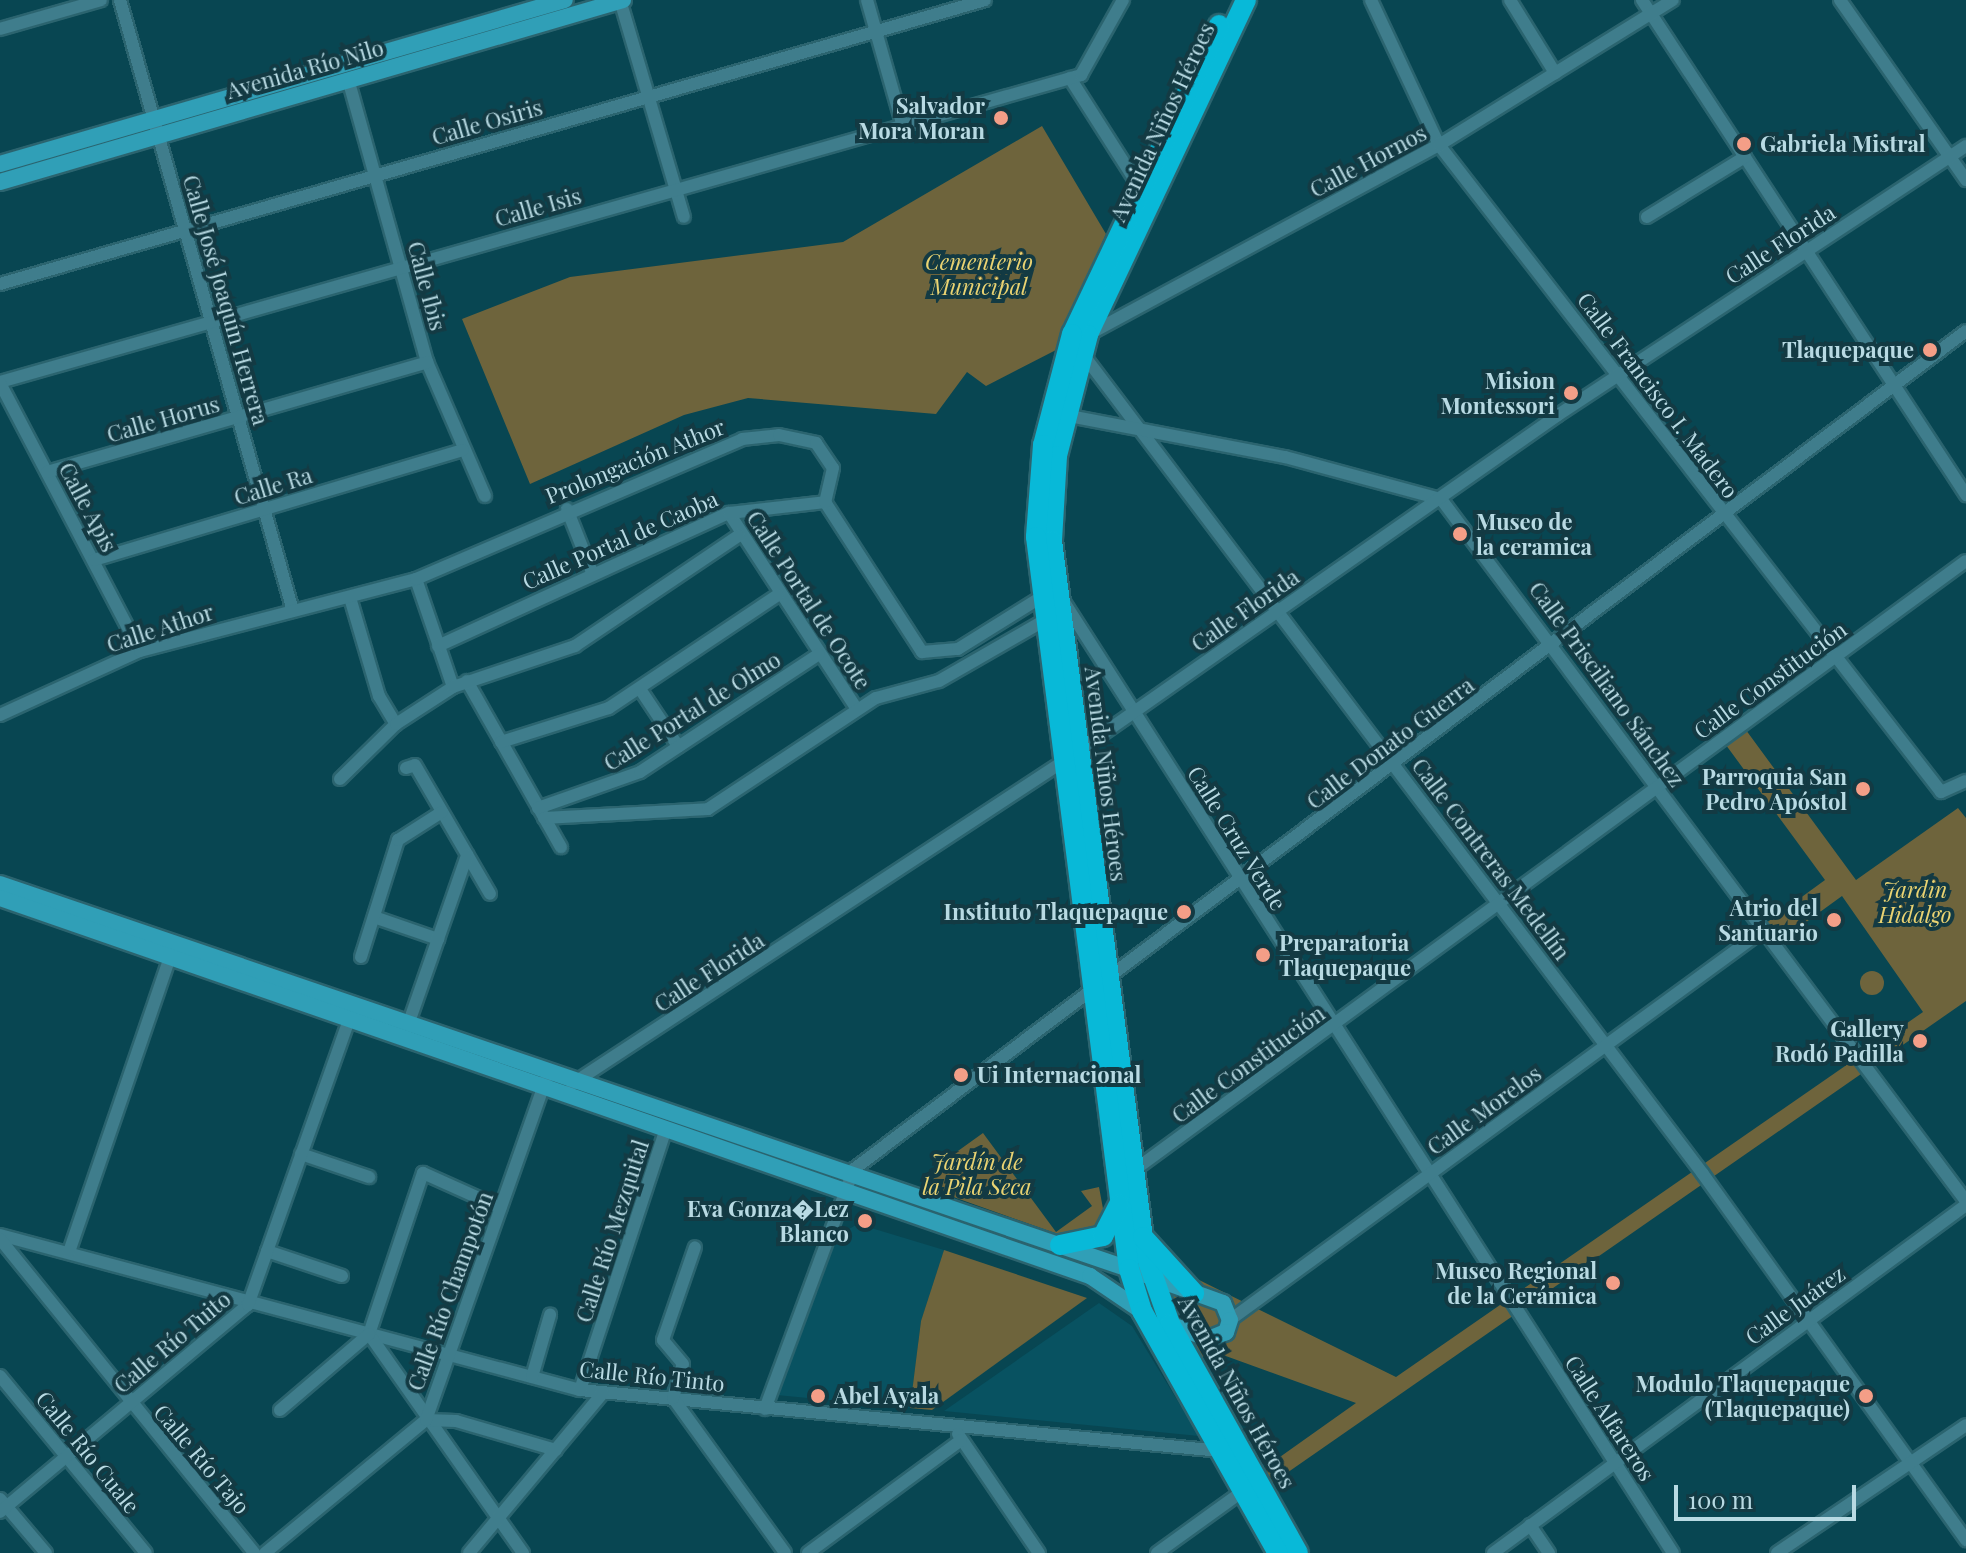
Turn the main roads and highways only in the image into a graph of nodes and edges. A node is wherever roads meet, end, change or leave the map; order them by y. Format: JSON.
{"nodes":[{"id":1,"x":565,"y":0,"type":"edge"},
{"id":2,"x":621,"y":0,"type":"edge"},
{"id":3,"x":1231,"y":0,"type":"edge"},
{"id":4,"x":1246,"y":0,"type":"edge"},
{"id":5,"x":155,"y":127,"type":"junction"},
{"id":6,"x":0,"y":164,"type":"edge"},
{"id":7,"x":0,"y":182,"type":"edge"},
{"id":8,"x":1078,"y":341,"type":"junction"},
{"id":9,"x":1051,"y":595,"type":"junction"},
{"id":10,"x":1072,"y":756,"type":"junction"},
{"id":11,"x":0,"y":884,"type":"edge"},
{"id":12,"x":0,"y":898,"type":"edge"},
{"id":13,"x":172,"y":950,"type":"junction"},
{"id":14,"x":1100,"y":985,"type":"junction"},
{"id":15,"x":1120,"y":1201,"type":"junction"},
{"id":16,"x":1140,"y":1234,"type":"junction"},
{"id":17,"x":1060,"y":1245,"type":"junction"},
{"id":18,"x":1129,"y":1269,"type":"junction"},
{"id":19,"x":1152,"y":1279,"type":"junction"},
{"id":20,"x":1194,"y":1293,"type":"junction"},
{"id":21,"x":1142,"y":1311,"type":"junction"},
{"id":22,"x":1170,"y":1324,"type":"junction"},
{"id":23,"x":1278,"y":1553,"type":"edge"},
{"id":24,"x":1298,"y":1553,"type":"edge"}],
"edges":[{"from":1,"to":5,"type":"main road","name":"Avenida Río Nilo"},
{"from":2,"to":5,"type":"main road","name":"Avenida Río Nilo"},
{"from":3,"to":8,"type":"main road","name":"Avenida Niños Héroes"},
{"from":4,"to":8,"type":"main road","name":"Avenida Niños Héroes"},
{"from":5,"to":6,"type":"main road","name":"Avenida Río Nilo"},
{"from":5,"to":7,"type":"main road","name":"Avenida Río Nilo"},
{"from":8,"to":9,"type":"main road","name":"Avenida Niños Héroes"},
{"from":9,"to":10,"type":"main road","name":"Avenida Niños Héroes"},
{"from":9,"to":10,"type":"main road","name":"Avenida Niños Héroes"},
{"from":10,"to":14,"type":"main road","name":"Avenida Niños Héroes"},
{"from":11,"to":13,"type":"main road"},
{"from":12,"to":13,"type":"main road"},
{"from":13,"to":17,"type":"main road"},
{"from":13,"to":21,"type":"main road"},
{"from":14,"to":15,"type":"main road","name":"Avenida Niños Héroes"},
{"from":14,"to":16,"type":"main road","name":"Avenida Niños Héroes"},
{"from":15,"to":17,"type":"main road"},
{"from":15,"to":18,"type":"main road","name":"Avenida Niños Héroes"},
{"from":16,"to":19,"type":"main road","name":"Avenida Niños Héroes"},
{"from":16,"to":20,"type":"main road"},
{"from":17,"to":18,"type":"main road"},
{"from":18,"to":19,"type":"main road"},
{"from":18,"to":21,"type":"main road","name":"Avenida Niños Héroes"},
{"from":19,"to":20,"type":"main road"},
{"from":19,"to":22,"type":"main road","name":"Avenida Niños Héroes"},
{"from":20,"to":22,"type":"main road"},
{"from":21,"to":22,"type":"main road"},
{"from":21,"to":23,"type":"main road","name":"Avenida Niños Héroes"},
{"from":22,"to":24,"type":"main road","name":"Avenida Niños Héroes"}]}
